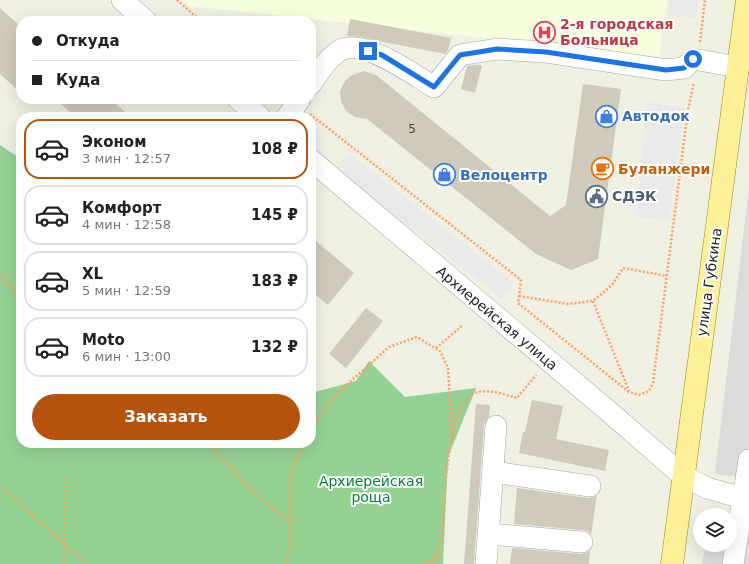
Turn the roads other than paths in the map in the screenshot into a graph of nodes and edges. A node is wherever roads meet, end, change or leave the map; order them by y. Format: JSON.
{"nodes":[{"id":1,"x":122,"y":0,"type":"edge"},
{"id":2,"x":747,"y":0,"type":"edge"},
{"id":3,"x":140,"y":16,"type":"edge"},
{"id":4,"x":738,"y":67,"type":"junction"},
{"id":5,"x":316,"y":77,"type":"edge"},
{"id":6,"x":244,"y":104,"type":"edge"},
{"id":7,"x":254,"y":112,"type":"edge"},
{"id":8,"x":316,"y":164,"type":"edge"},
{"id":9,"x":496,"y":426,"type":"dead end"},
{"id":10,"x":749,"y":460,"type":"edge"},
{"id":11,"x":493,"y":472,"type":"junction"},
{"id":12,"x":683,"y":476,"type":"junction"},
{"id":13,"x":590,"y":486,"type":"dead end"},
{"id":14,"x":746,"y":500,"type":"edge"},
{"id":15,"x":489,"y":534,"type":"junction"},
{"id":16,"x":582,"y":542,"type":"dead end"},
{"id":17,"x":486,"y":564,"type":"edge"},
{"id":18,"x":672,"y":564,"type":"edge"},
{"id":19,"x":733,"y":564,"type":"edge"}],
"edges":[{"from":1,"to":3,"type":"street"},
{"from":2,"to":4,"type":"main road","name":"улица Губкина"},
{"from":4,"to":5,"type":"street"},
{"from":4,"to":12,"type":"main road","name":"улица Губкина"},
{"from":6,"to":7,"type":"street"},
{"from":8,"to":12,"type":"street","name":"Архиерейская улица"},
{"from":9,"to":11,"type":"street"},
{"from":10,"to":14,"type":"street"},
{"from":11,"to":13,"type":"street"},
{"from":11,"to":15,"type":"street"},
{"from":12,"to":14,"type":"street","name":"Архиерейская улица"},
{"from":12,"to":18,"type":"main road","name":"улица Губкина"},
{"from":14,"to":19,"type":"street"},
{"from":15,"to":16,"type":"street"},
{"from":15,"to":17,"type":"street"}]}
